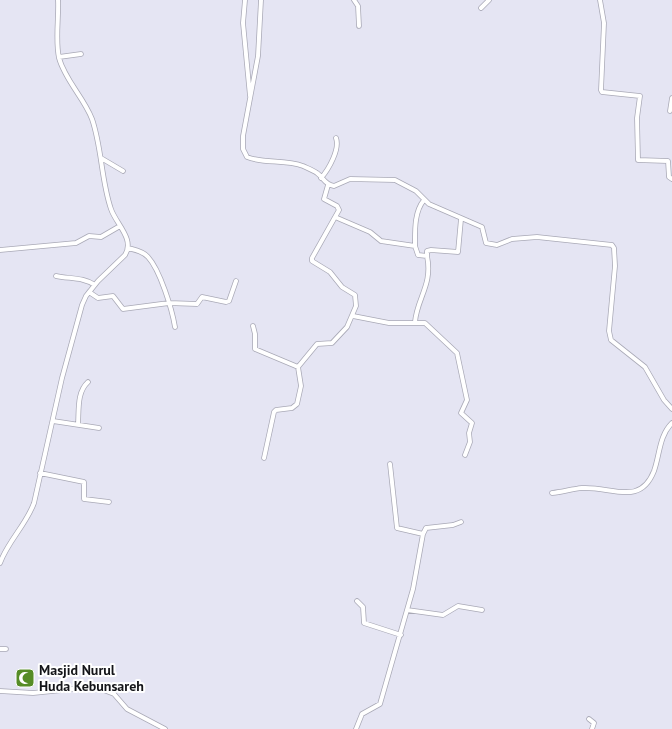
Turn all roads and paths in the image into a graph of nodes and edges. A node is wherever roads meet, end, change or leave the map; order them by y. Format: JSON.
{"nodes":[{"id":1,"x":58,"y":0,"type":"edge"},
{"id":2,"x":245,"y":0,"type":"edge"},
{"id":3,"x":261,"y":0,"type":"edge"},
{"id":4,"x":354,"y":0,"type":"edge"},
{"id":5,"x":488,"y":0,"type":"edge"},
{"id":6,"x":600,"y":0,"type":"edge"},
{"id":7,"x":481,"y":8,"type":"dead end"},
{"id":8,"x":359,"y":26,"type":"dead end"},
{"id":9,"x":81,"y":54,"type":"dead end"},
{"id":10,"x":59,"y":57,"type":"junction"},
{"id":11,"x":672,"y":98,"type":"edge"},
{"id":12,"x":250,"y":100,"type":"junction"},
{"id":13,"x":670,"y":111,"type":"dead end"},
{"id":14,"x":336,"y":138,"type":"dead end"},
{"id":15,"x":101,"y":158,"type":"junction"},
{"id":16,"x":123,"y":171,"type":"dead end"},
{"id":17,"x":321,"y":178,"type":"junction"},
{"id":18,"x":672,"y":179,"type":"edge"},
{"id":19,"x":328,"y":185,"type":"junction"},
{"id":20,"x":424,"y":200,"type":"junction"},
{"id":21,"x":335,"y":217,"type":"junction"},
{"id":22,"x":461,"y":219,"type":"junction"},
{"id":23,"x":120,"y":226,"type":"junction"},
{"id":24,"x":415,"y":246,"type":"junction"},
{"id":25,"x":128,"y":248,"type":"junction"},
{"id":26,"x":0,"y":250,"type":"edge"},
{"id":27,"x":427,"y":256,"type":"junction"},
{"id":28,"x":56,"y":276,"type":"dead end"},
{"id":29,"x":236,"y":281,"type":"dead end"},
{"id":30,"x":95,"y":285,"type":"junction"},
{"id":31,"x":89,"y":292,"type":"junction"},
{"id":32,"x":169,"y":303,"type":"junction"},
{"id":33,"x":353,"y":316,"type":"junction"},
{"id":34,"x":415,"y":322,"type":"junction"},
{"id":35,"x":253,"y":326,"type":"dead end"},
{"id":36,"x":175,"y":327,"type":"dead end"},
{"id":37,"x":298,"y":367,"type":"junction"},
{"id":38,"x":88,"y":382,"type":"dead end"},
{"id":39,"x":672,"y":409,"type":"edge"},
{"id":40,"x":53,"y":421,"type":"junction"},
{"id":41,"x":672,"y":422,"type":"edge"},
{"id":42,"x":78,"y":424,"type":"junction"},
{"id":43,"x":99,"y":428,"type":"dead end"},
{"id":44,"x":465,"y":454,"type":"dead end"},
{"id":45,"x":264,"y":458,"type":"dead end"},
{"id":46,"x":390,"y":464,"type":"dead end"},
{"id":47,"x":40,"y":473,"type":"junction"},
{"id":48,"x":552,"y":493,"type":"dead end"},
{"id":49,"x":109,"y":502,"type":"dead end"},
{"id":50,"x":461,"y":522,"type":"dead end"},
{"id":51,"x":423,"y":534,"type":"junction"},
{"id":52,"x":0,"y":563,"type":"edge"},
{"id":53,"x":357,"y":601,"type":"dead end"},
{"id":54,"x":407,"y":610,"type":"junction"},
{"id":55,"x":482,"y":610,"type":"dead end"},
{"id":56,"x":401,"y":635,"type":"junction"},
{"id":57,"x":0,"y":649,"type":"edge"},
{"id":58,"x":6,"y":649,"type":"dead end"},
{"id":59,"x":0,"y":691,"type":"edge"},
{"id":60,"x":589,"y":719,"type":"dead end"},
{"id":61,"x":165,"y":729,"type":"edge"},
{"id":62,"x":356,"y":729,"type":"edge"},
{"id":63,"x":592,"y":729,"type":"edge"}],
"edges":[{"from":1,"to":10,"type":"street"},
{"from":2,"to":12,"type":"street"},
{"from":3,"to":12,"type":"street"},
{"from":4,"to":8,"type":"street"},
{"from":5,"to":7,"type":"street"},
{"from":6,"to":18,"type":"street"},
{"from":9,"to":10,"type":"street"},
{"from":10,"to":15,"type":"street"},
{"from":11,"to":13,"type":"street"},
{"from":12,"to":17,"type":"street"},
{"from":14,"to":17,"type":"street"},
{"from":15,"to":16,"type":"street"},
{"from":15,"to":23,"type":"street"},
{"from":17,"to":19,"type":"street"},
{"from":19,"to":20,"type":"street"},
{"from":19,"to":21,"type":"street"},
{"from":20,"to":22,"type":"street"},
{"from":20,"to":24,"type":"street"},
{"from":21,"to":24,"type":"street"},
{"from":21,"to":33,"type":"street"},
{"from":22,"to":27,"type":"street"},
{"from":22,"to":39,"type":"street"},
{"from":23,"to":25,"type":"street"},
{"from":23,"to":26,"type":"street"},
{"from":24,"to":27,"type":"street"},
{"from":25,"to":30,"type":"street"},
{"from":25,"to":32,"type":"street"},
{"from":27,"to":34,"type":"street"},
{"from":28,"to":30,"type":"street"},
{"from":29,"to":32,"type":"street"},
{"from":30,"to":31,"type":"street"},
{"from":31,"to":32,"type":"street"},
{"from":31,"to":40,"type":"street"},
{"from":32,"to":36,"type":"street"},
{"from":33,"to":34,"type":"street"},
{"from":33,"to":37,"type":"street"},
{"from":34,"to":44,"type":"street"},
{"from":35,"to":37,"type":"street"},
{"from":37,"to":45,"type":"street"},
{"from":38,"to":42,"type":"street"},
{"from":40,"to":42,"type":"street"},
{"from":40,"to":47,"type":"street"},
{"from":41,"to":48,"type":"street"},
{"from":42,"to":43,"type":"street"},
{"from":46,"to":51,"type":"street"},
{"from":47,"to":49,"type":"street"},
{"from":47,"to":52,"type":"street"},
{"from":50,"to":51,"type":"street"},
{"from":51,"to":54,"type":"street"},
{"from":53,"to":56,"type":"street"},
{"from":54,"to":55,"type":"street"},
{"from":54,"to":56,"type":"street"},
{"from":56,"to":62,"type":"street"},
{"from":57,"to":58,"type":"street"},
{"from":59,"to":61,"type":"street"},
{"from":60,"to":63,"type":"street"}]}
